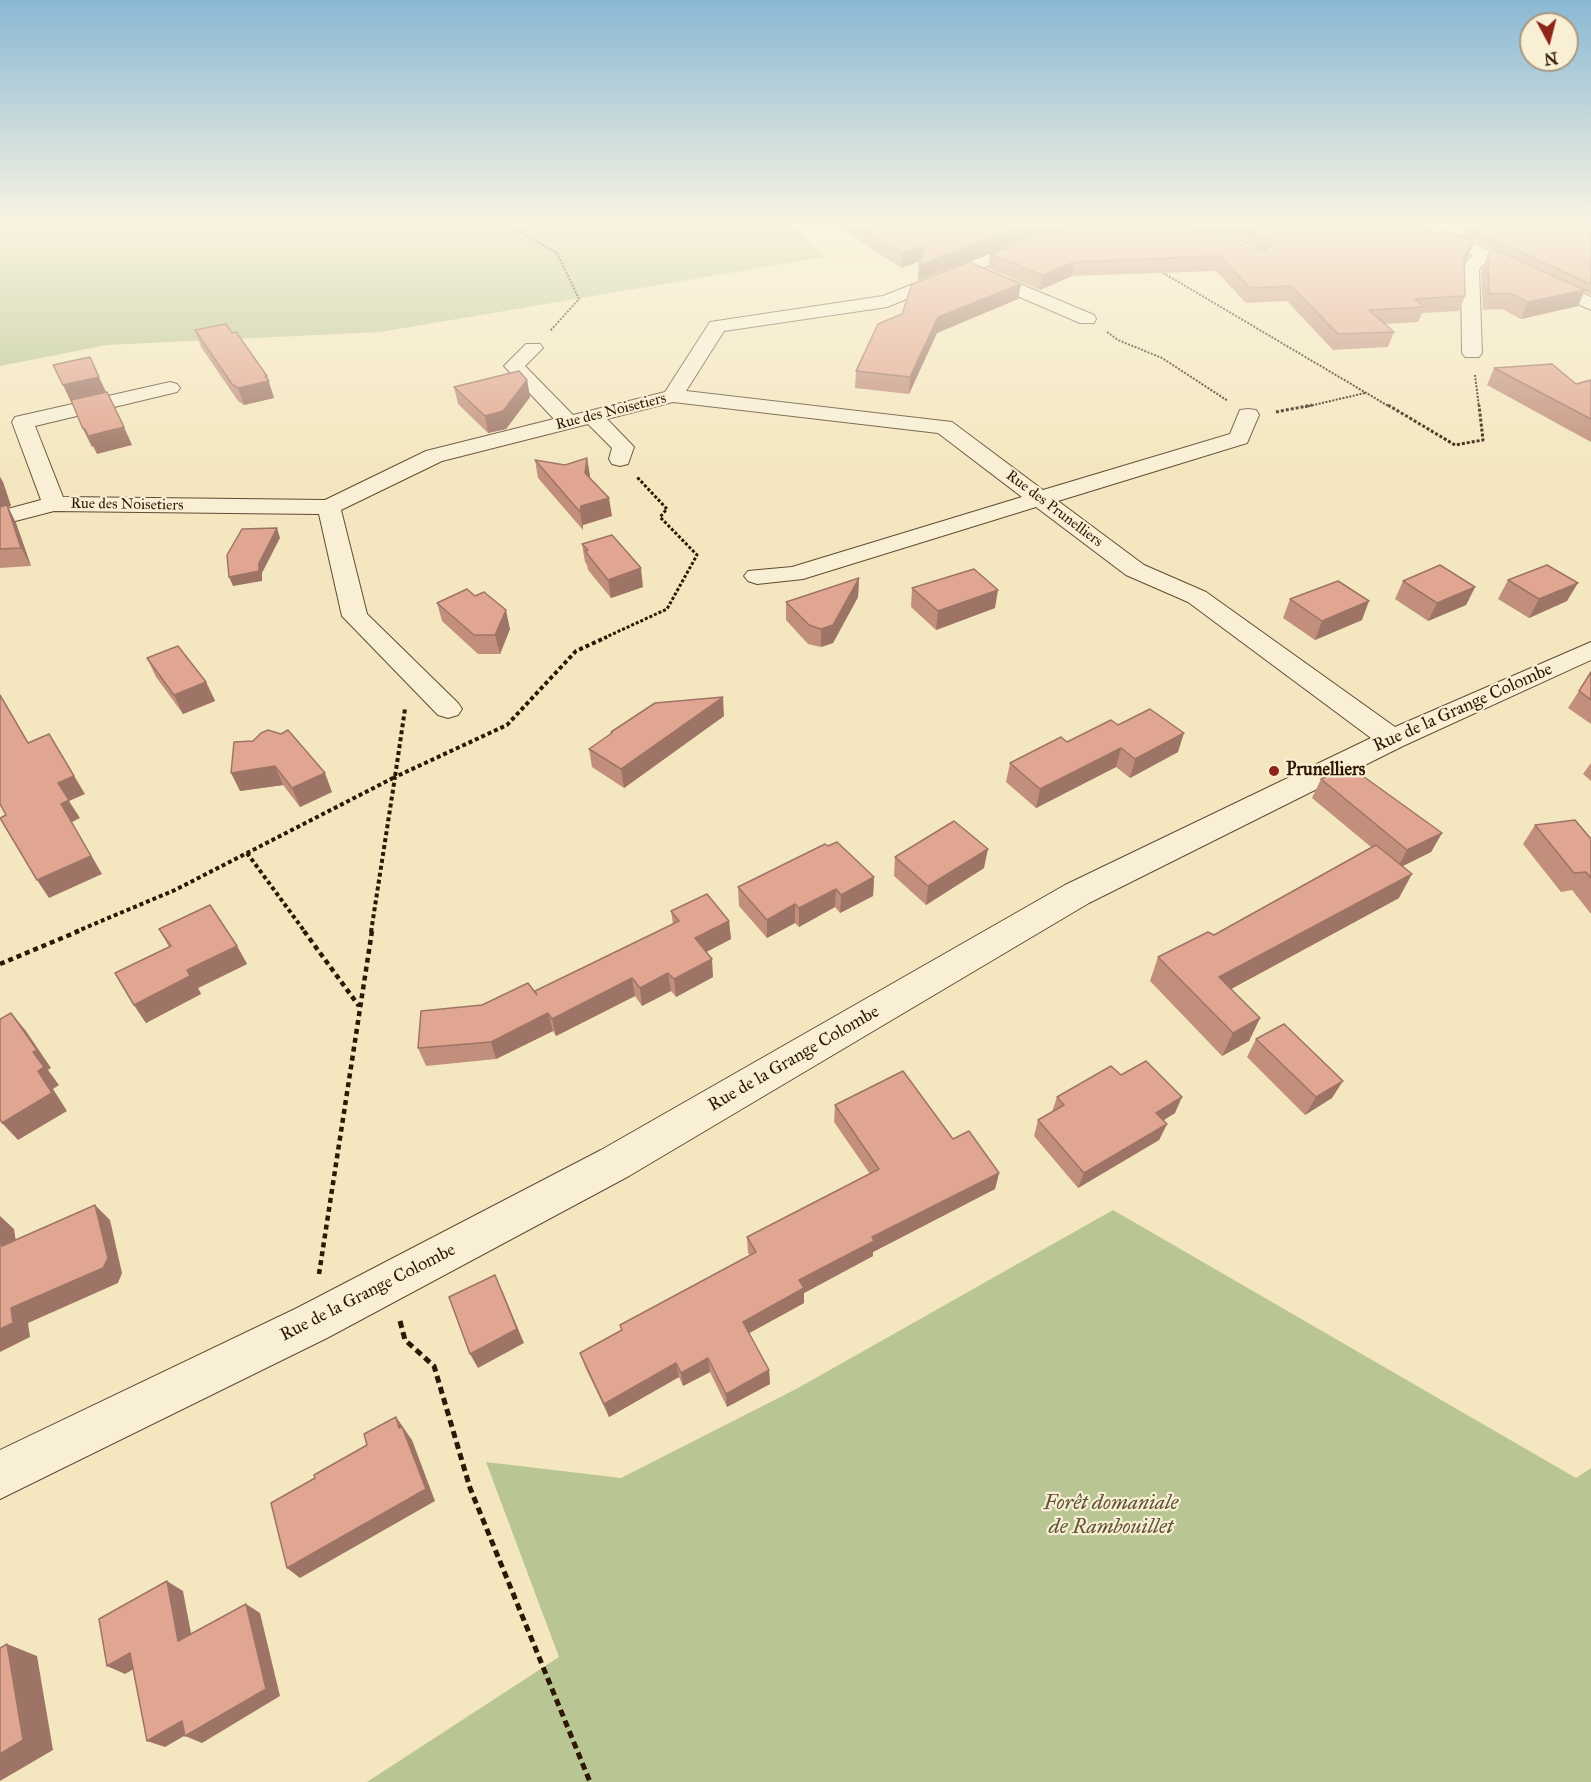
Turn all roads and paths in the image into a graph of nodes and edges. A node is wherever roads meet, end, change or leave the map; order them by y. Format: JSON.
{"nodes":[{"id":1,"x":570,"y":308,"type":"edge"},
{"id":2,"x":838,"y":308,"type":"edge"},
{"id":3,"x":1060,"y":308,"type":"edge"},
{"id":4,"x":1222,"y":308,"type":"edge"},
{"id":5,"x":1471,"y":308,"type":"edge"},
{"id":6,"x":1088,"y":320,"type":"joint"},
{"id":7,"x":533,"y":348,"type":"joint"},
{"id":8,"x":1472,"y":353,"type":"joint"},
{"id":9,"x":170,"y":388,"type":"dead end"},
{"id":10,"x":1366,"y":392,"type":"junction"},
{"id":11,"x":673,"y":396,"type":"junction"},
{"id":12,"x":1248,"y":414,"type":"junction"},
{"id":13,"x":593,"y":417,"type":"junction"},
{"id":14,"x":569,"y":423,"type":"junction"},
{"id":15,"x":620,"y":459,"type":"joint"},
{"id":16,"x":1042,"y":500,"type":"junction"},
{"id":17,"x":54,"y":504,"type":"junction"},
{"id":18,"x":329,"y":507,"type":"junction"},
{"id":19,"x":0,"y":518,"type":"edge"},
{"id":20,"x":757,"y":576,"type":"dead end"},
{"id":21,"x":1591,"y":650,"type":"edge"},
{"id":22,"x":411,"y":672,"type":"junction"},
{"id":23,"x":448,"y":709,"type":"dead end"},
{"id":24,"x":1393,"y":739,"type":"junction"},
{"id":25,"x":394,"y":777,"type":"junction"},
{"id":26,"x":247,"y":853,"type":"junction"},
{"id":27,"x":0,"y":964,"type":"edge"},
{"id":28,"x":360,"y":1007,"type":"junction"},
{"id":29,"x":390,"y":1282,"type":"junction"},
{"id":30,"x":312,"y":1323,"type":"junction"},
{"id":31,"x":0,"y":1475,"type":"edge"},
{"id":32,"x":590,"y":1782,"type":"edge"}],
"edges":[{"from":1,"to":7,"type":"path"},
{"from":2,"to":11,"type":"street","name":"Rue des Noisetiers"},
{"from":3,"to":6,"type":"street"},
{"from":4,"to":10,"type":"path"},
{"from":5,"to":8,"type":"street"},
{"from":6,"to":12,"type":"path"},
{"from":7,"to":14,"type":"street"},
{"from":8,"to":10,"type":"path"},
{"from":9,"to":17,"type":"street"},
{"from":10,"to":12,"type":"path"},
{"from":11,"to":13,"type":"street","name":"Rue des Noisetiers"},
{"from":11,"to":16,"type":"street","name":"Rue des Prunelliers"},
{"from":12,"to":16,"type":"street"},
{"from":13,"to":14,"type":"street","name":"Rue des Noisetiers"},
{"from":13,"to":15,"type":"street"},
{"from":14,"to":18,"type":"street","name":"Rue des Noisetiers"},
{"from":15,"to":25,"type":"path"},
{"from":16,"to":20,"type":"street"},
{"from":16,"to":24,"type":"street","name":"Rue des Prunelliers"},
{"from":17,"to":18,"type":"street","name":"Rue des Noisetiers"},
{"from":17,"to":19,"type":"street","name":"Rue des Noisetiers"},
{"from":18,"to":22,"type":"street"},
{"from":21,"to":24,"type":"street","name":"Rue de la Grange Colombe"},
{"from":22,"to":23,"type":"street"},
{"from":22,"to":25,"type":"path"},
{"from":24,"to":29,"type":"street","name":"Rue de la Grange Colombe"},
{"from":25,"to":26,"type":"path"},
{"from":25,"to":28,"type":"path"},
{"from":26,"to":27,"type":"path"},
{"from":26,"to":28,"type":"path"},
{"from":28,"to":30,"type":"path"},
{"from":29,"to":30,"type":"street","name":"Rue de la Grange Colombe"},
{"from":29,"to":32,"type":"path"},
{"from":30,"to":31,"type":"street","name":"Rue de la Grange Colombe"}]}
